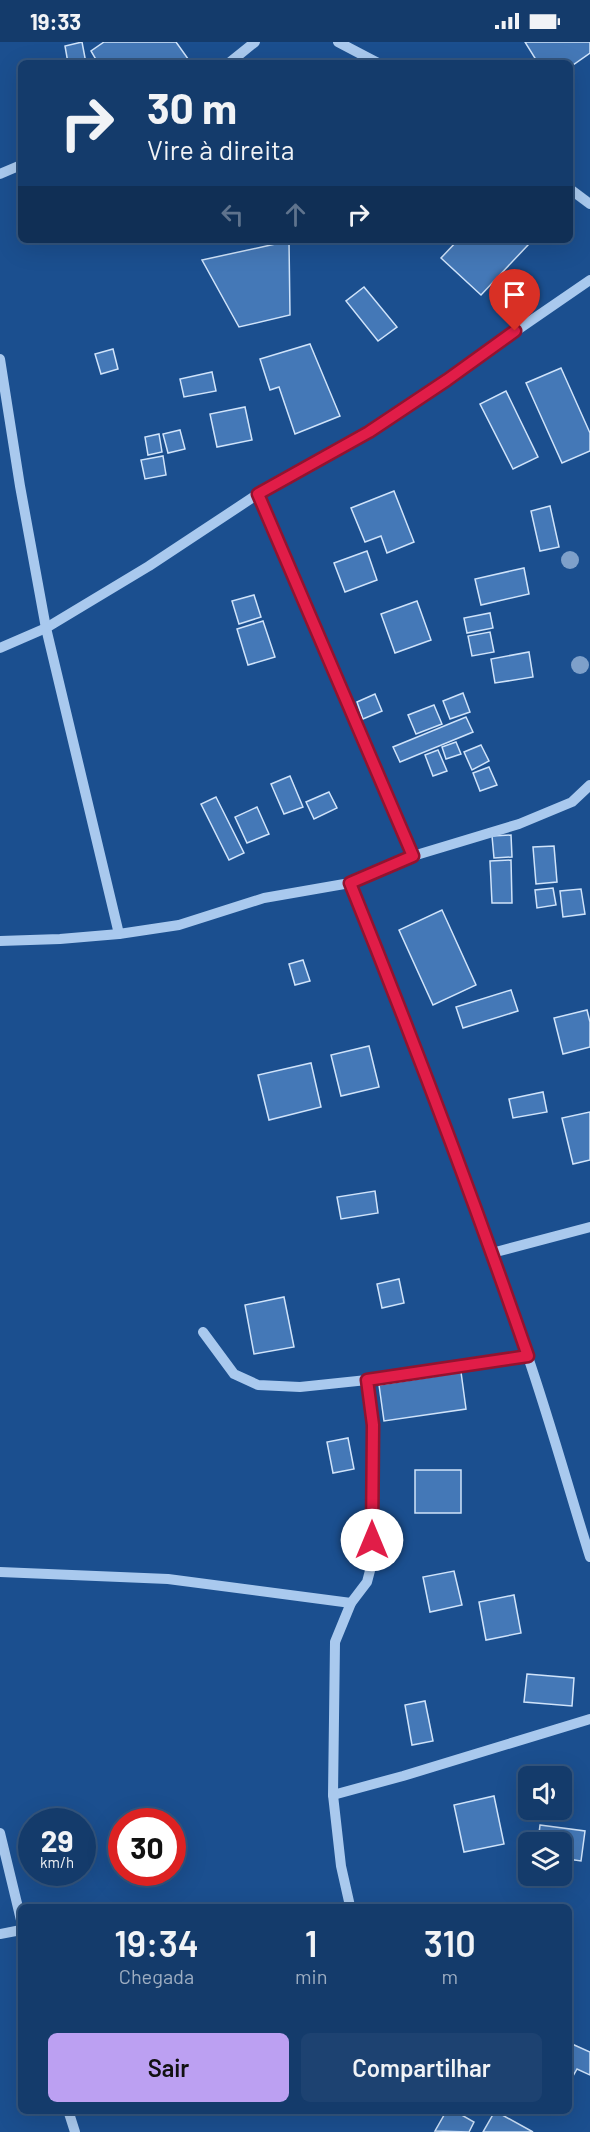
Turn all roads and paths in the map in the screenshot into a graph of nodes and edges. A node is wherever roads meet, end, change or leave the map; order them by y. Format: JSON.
{"nodes":[{"id":1,"x":255,"y":42,"type":"edge"},
{"id":2,"x":338,"y":42,"type":"edge"},
{"id":3,"x":233,"y":60,"type":"edge"},
{"id":4,"x":372,"y":60,"type":"edge"},
{"id":5,"x":18,"y":166,"type":"edge"},
{"id":6,"x":0,"y":174,"type":"edge"},
{"id":7,"x":573,"y":191,"type":"edge"},
{"id":8,"x":590,"y":204,"type":"edge"},
{"id":9,"x":590,"y":280,"type":"edge"},
{"id":10,"x":0,"y":359,"type":"edge"},
{"id":11,"x":258,"y":494,"type":"junction"},
{"id":12,"x":46,"y":628,"type":"junction"},
{"id":13,"x":0,"y":648,"type":"edge"},
{"id":14,"x":590,"y":785,"type":"edge"},
{"id":15,"x":413,"y":856,"type":"junction"},
{"id":16,"x":350,"y":883,"type":"junction"},
{"id":17,"x":118,"y":934,"type":"junction"},
{"id":18,"x":0,"y":941,"type":"edge"},
{"id":19,"x":590,"y":1227,"type":"edge"},
{"id":20,"x":492,"y":1253,"type":"junction"},
{"id":21,"x":203,"y":1332,"type":"dead end"},
{"id":22,"x":528,"y":1356,"type":"junction"},
{"id":23,"x":367,"y":1380,"type":"junction"},
{"id":24,"x":590,"y":1557,"type":"edge"},
{"id":25,"x":0,"y":1572,"type":"edge"},
{"id":26,"x":351,"y":1604,"type":"junction"},
{"id":27,"x":590,"y":1719,"type":"edge"},
{"id":28,"x":333,"y":1795,"type":"junction"},
{"id":29,"x":0,"y":1833,"type":"edge"},
{"id":30,"x":350,"y":1904,"type":"edge"},
{"id":31,"x":18,"y":1908,"type":"edge"},
{"id":32,"x":18,"y":1931,"type":"edge"},
{"id":33,"x":0,"y":1934,"type":"edge"},
{"id":34,"x":69,"y":2114,"type":"edge"},
{"id":35,"x":75,"y":2132,"type":"edge"}],
"edges":[{"from":1,"to":3,"type":"street"},
{"from":2,"to":4,"type":"street"},
{"from":5,"to":6,"type":"street"},
{"from":7,"to":8,"type":"street"},
{"from":9,"to":11,"type":"street"},
{"from":10,"to":12,"type":"street"},
{"from":11,"to":12,"type":"street"},
{"from":11,"to":15,"type":"street"},
{"from":12,"to":13,"type":"street"},
{"from":12,"to":17,"type":"street"},
{"from":14,"to":15,"type":"street"},
{"from":15,"to":16,"type":"street"},
{"from":16,"to":17,"type":"street"},
{"from":16,"to":20,"type":"street"},
{"from":17,"to":18,"type":"street"},
{"from":19,"to":20,"type":"street"},
{"from":20,"to":22,"type":"street"},
{"from":21,"to":23,"type":"street"},
{"from":22,"to":23,"type":"street"},
{"from":22,"to":24,"type":"street"},
{"from":23,"to":26,"type":"street"},
{"from":25,"to":26,"type":"street"},
{"from":26,"to":28,"type":"street"},
{"from":27,"to":28,"type":"street"},
{"from":28,"to":30,"type":"street"},
{"from":29,"to":31,"type":"street"},
{"from":32,"to":33,"type":"street"},
{"from":34,"to":35,"type":"street"}]}
